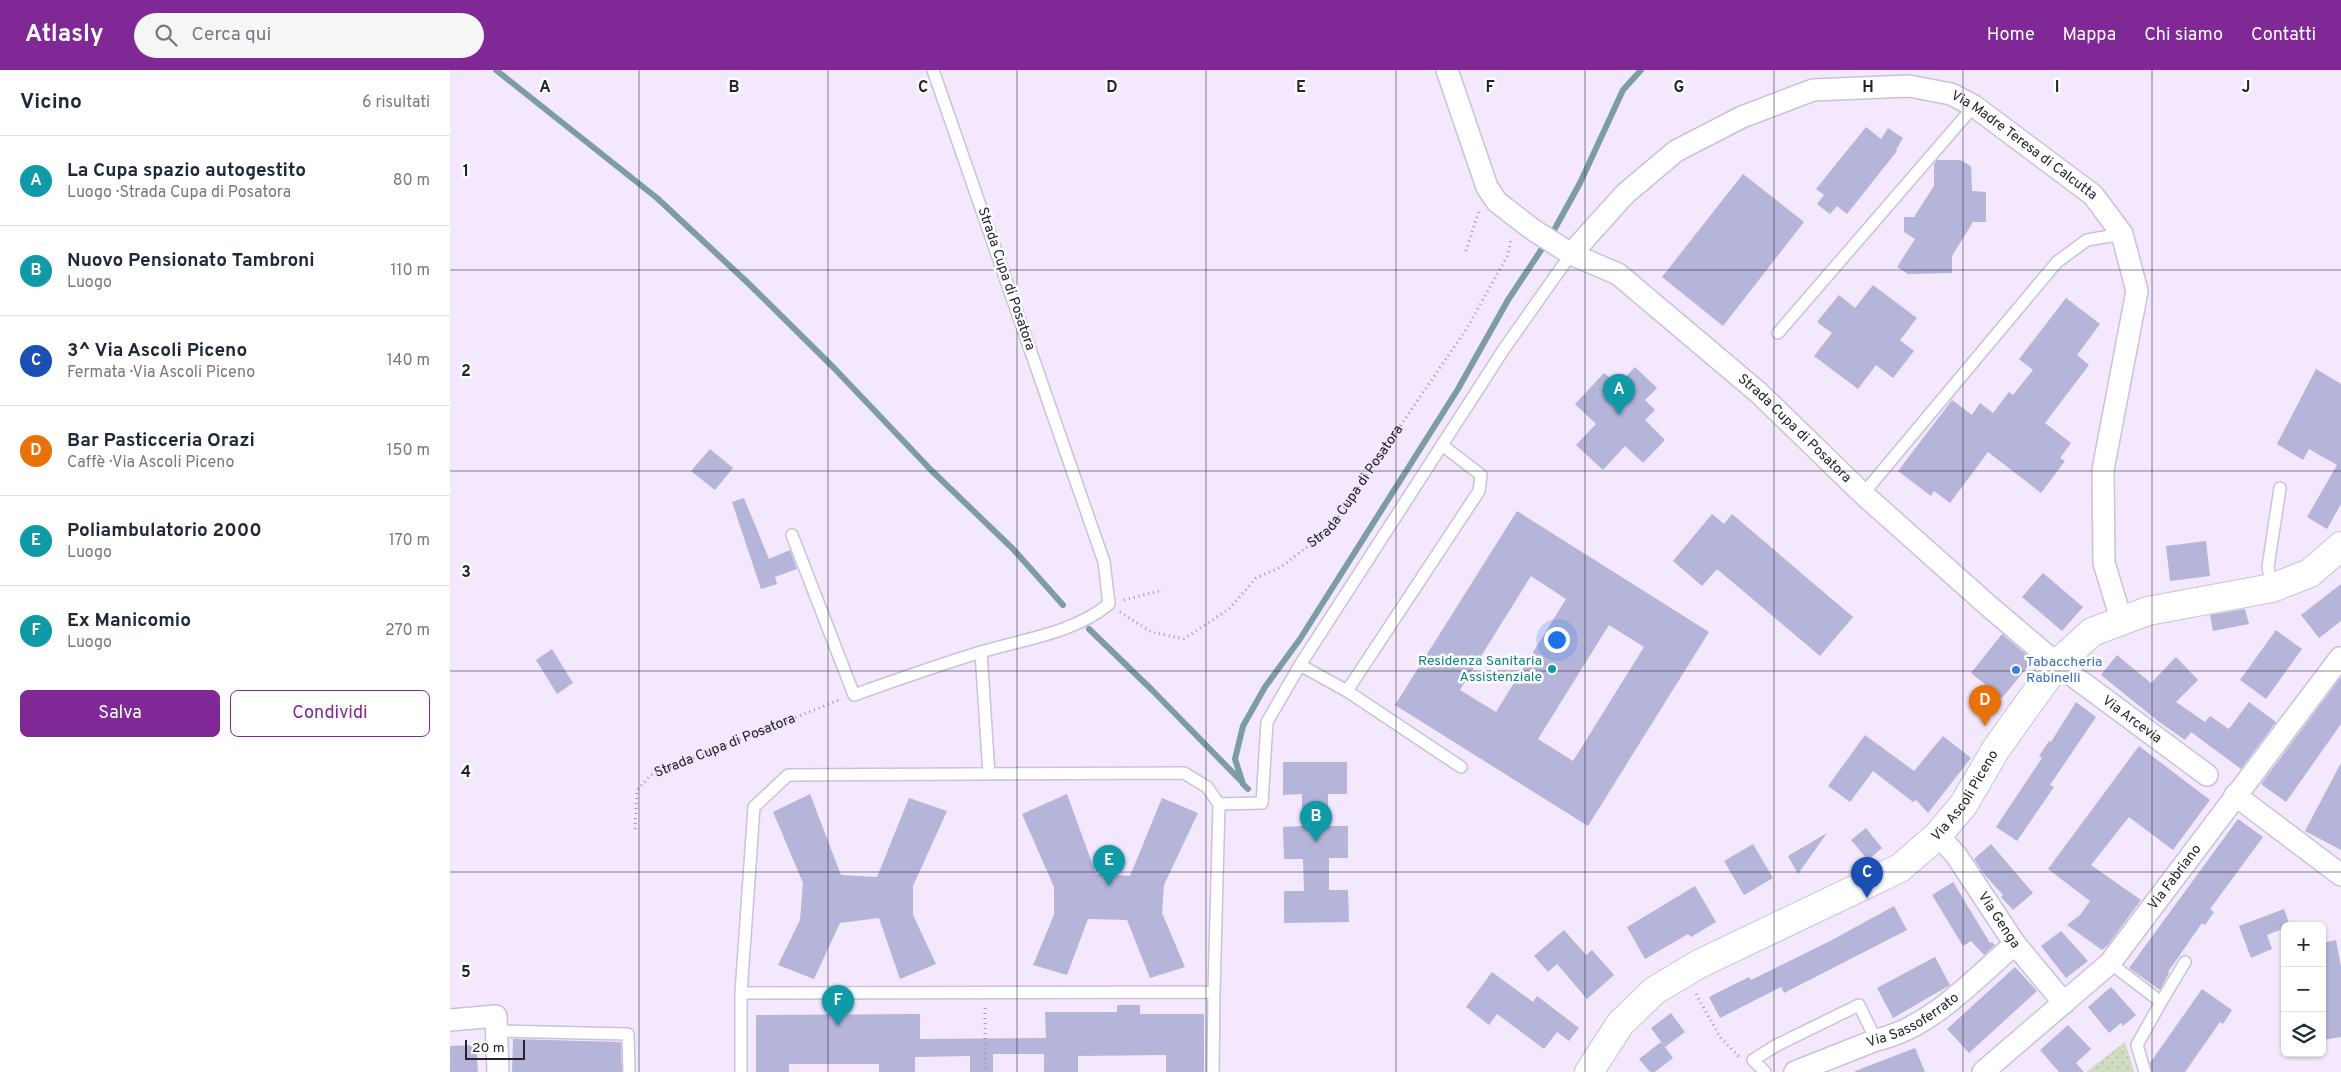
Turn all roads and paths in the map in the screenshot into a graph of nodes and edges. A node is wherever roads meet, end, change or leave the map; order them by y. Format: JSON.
{"nodes":[{"id":1,"x":933,"y":70,"type":"edge"},
{"id":2,"x":1447,"y":70,"type":"edge"},
{"id":3,"x":1974,"y":106,"type":"junction"},
{"id":4,"x":1487,"y":187,"type":"junction"},
{"id":5,"x":1524,"y":223,"type":"junction"},
{"id":6,"x":2122,"y":234,"type":"junction"},
{"id":7,"x":1563,"y":248,"type":"junction"},
{"id":8,"x":1466,"y":251,"type":"dead end"},
{"id":9,"x":1778,"y":333,"type":"dead end"},
{"id":10,"x":1442,"y":445,"type":"junction"},
{"id":11,"x":2280,"y":488,"type":"dead end"},
{"id":12,"x":1863,"y":494,"type":"junction"},
{"id":13,"x":792,"y":535,"type":"dead end"},
{"id":14,"x":2341,"y":546,"type":"edge"},
{"id":15,"x":2272,"y":588,"type":"junction"},
{"id":16,"x":1164,"y":590,"type":"dead end"},
{"id":17,"x":1109,"y":604,"type":"junction"},
{"id":18,"x":2121,"y":619,"type":"junction"},
{"id":19,"x":981,"y":652,"type":"junction"},
{"id":20,"x":2340,"y":658,"type":"edge"},
{"id":21,"x":2057,"y":664,"type":"junction"},
{"id":22,"x":1300,"y":665,"type":"junction"},
{"id":23,"x":1347,"y":691,"type":"junction"},
{"id":24,"x":854,"y":695,"type":"junction"},
{"id":25,"x":1461,"y":767,"type":"dead end"},
{"id":26,"x":990,"y":774,"type":"junction"},
{"id":27,"x":2207,"y":775,"type":"dead end"},
{"id":28,"x":2235,"y":795,"type":"junction"},
{"id":29,"x":1218,"y":804,"type":"junction"},
{"id":30,"x":635,"y":829,"type":"dead end"},
{"id":31,"x":1938,"y":835,"type":"junction"},
{"id":32,"x":2341,"y":875,"type":"edge"},
{"id":33,"x":2014,"y":944,"type":"junction"},
{"id":34,"x":2185,"y":962,"type":"dead end"},
{"id":35,"x":2110,"y":963,"type":"junction"},
{"id":36,"x":1697,"y":991,"type":"dead end"},
{"id":37,"x":985,"y":992,"type":"junction"},
{"id":38,"x":1214,"y":992,"type":"junction"},
{"id":39,"x":741,"y":993,"type":"junction"},
{"id":40,"x":2161,"y":1002,"type":"junction"},
{"id":41,"x":2064,"y":1003,"type":"junction"},
{"id":42,"x":450,"y":1020,"type":"edge"},
{"id":43,"x":496,"y":1031,"type":"junction"},
{"id":44,"x":1876,"y":1040,"type":"junction"},
{"id":45,"x":1746,"y":1065,"type":"dead end"},
{"id":46,"x":498,"y":1072,"type":"edge"},
{"id":47,"x":629,"y":1072,"type":"edge"},
{"id":48,"x":741,"y":1072,"type":"edge"},
{"id":49,"x":985,"y":1072,"type":"edge"},
{"id":50,"x":1213,"y":1072,"type":"edge"},
{"id":51,"x":1589,"y":1072,"type":"edge"},
{"id":52,"x":1765,"y":1072,"type":"edge"},
{"id":53,"x":1795,"y":1072,"type":"edge"},
{"id":54,"x":1983,"y":1072,"type":"edge"},
{"id":55,"x":2145,"y":1072,"type":"edge"}],
"edges":[{"from":1,"to":17,"type":"lane","name":"Strada Cupa di Posatora"},
{"from":2,"to":4,"type":"street","name":"Strada Cupa di Posatora"},
{"from":3,"to":6,"type":"street","name":"Via Madre Teresa di Calcutta"},
{"from":3,"to":7,"type":"street","name":"Via Madre Teresa di Calcutta"},
{"from":3,"to":9,"type":"lane"},
{"from":4,"to":5,"type":"street","name":"Strada Cupa di Posatora"},
{"from":4,"to":8,"type":"path"},
{"from":5,"to":7,"type":"street","name":"Strada Cupa di Posatora"},
{"from":5,"to":17,"type":"path","name":"Strada Cupa di Posatora"},
{"from":6,"to":12,"type":"lane"},
{"from":6,"to":18,"type":"street","name":"Via Madre Teresa di Calcutta"},
{"from":7,"to":10,"type":"lane"},
{"from":7,"to":12,"type":"street","name":"Strada Cupa di Posatora"},
{"from":10,"to":22,"type":"lane"},
{"from":10,"to":23,"type":"lane"},
{"from":11,"to":15,"type":"lane"},
{"from":12,"to":21,"type":"street","name":"Strada Cupa di Posatora"},
{"from":13,"to":24,"type":"lane"},
{"from":14,"to":15,"type":"street","name":"Via Ascoli Piceno"},
{"from":15,"to":18,"type":"street","name":"Via Ascoli Piceno"},
{"from":16,"to":17,"type":"path"},
{"from":17,"to":19,"type":"lane"},
{"from":18,"to":21,"type":"street","name":"Via Ascoli Piceno"},
{"from":19,"to":24,"type":"lane"},
{"from":19,"to":26,"type":"lane"},
{"from":20,"to":28,"type":"street","name":"Via Fabriano"},
{"from":21,"to":27,"type":"street","name":"Via Arcevia"},
{"from":21,"to":31,"type":"street","name":"Via Ascoli Piceno"},
{"from":22,"to":23,"type":"lane"},
{"from":22,"to":29,"type":"lane"},
{"from":23,"to":25,"type":"lane"},
{"from":24,"to":30,"type":"path","name":"Strada Cupa di Posatora"},
{"from":26,"to":29,"type":"lane"},
{"from":26,"to":39,"type":"lane"},
{"from":28,"to":32,"type":"street"},
{"from":28,"to":35,"type":"street","name":"Via Fabriano"},
{"from":29,"to":38,"type":"lane"},
{"from":31,"to":33,"type":"street","name":"Via Genga"},
{"from":31,"to":51,"type":"street","name":"Via Ascoli Piceno"},
{"from":33,"to":41,"type":"street","name":"Via Genga"},
{"from":33,"to":44,"type":"street","name":"Via Sassoferrato"},
{"from":34,"to":40,"type":"lane"},
{"from":35,"to":40,"type":"lane"},
{"from":35,"to":41,"type":"street","name":"Via Fabriano"},
{"from":36,"to":45,"type":"path"},
{"from":37,"to":38,"type":"lane"},
{"from":37,"to":39,"type":"lane"},
{"from":37,"to":49,"type":"path"},
{"from":38,"to":50,"type":"lane"},
{"from":39,"to":48,"type":"lane"},
{"from":40,"to":55,"type":"lane"},
{"from":41,"to":54,"type":"street","name":"Via Fabriano"},
{"from":42,"to":43,"type":"street"},
{"from":43,"to":46,"type":"street"},
{"from":43,"to":47,"type":"lane"},
{"from":44,"to":52,"type":"lane"},
{"from":44,"to":53,"type":"street","name":"Via Sassoferrato"}]}
